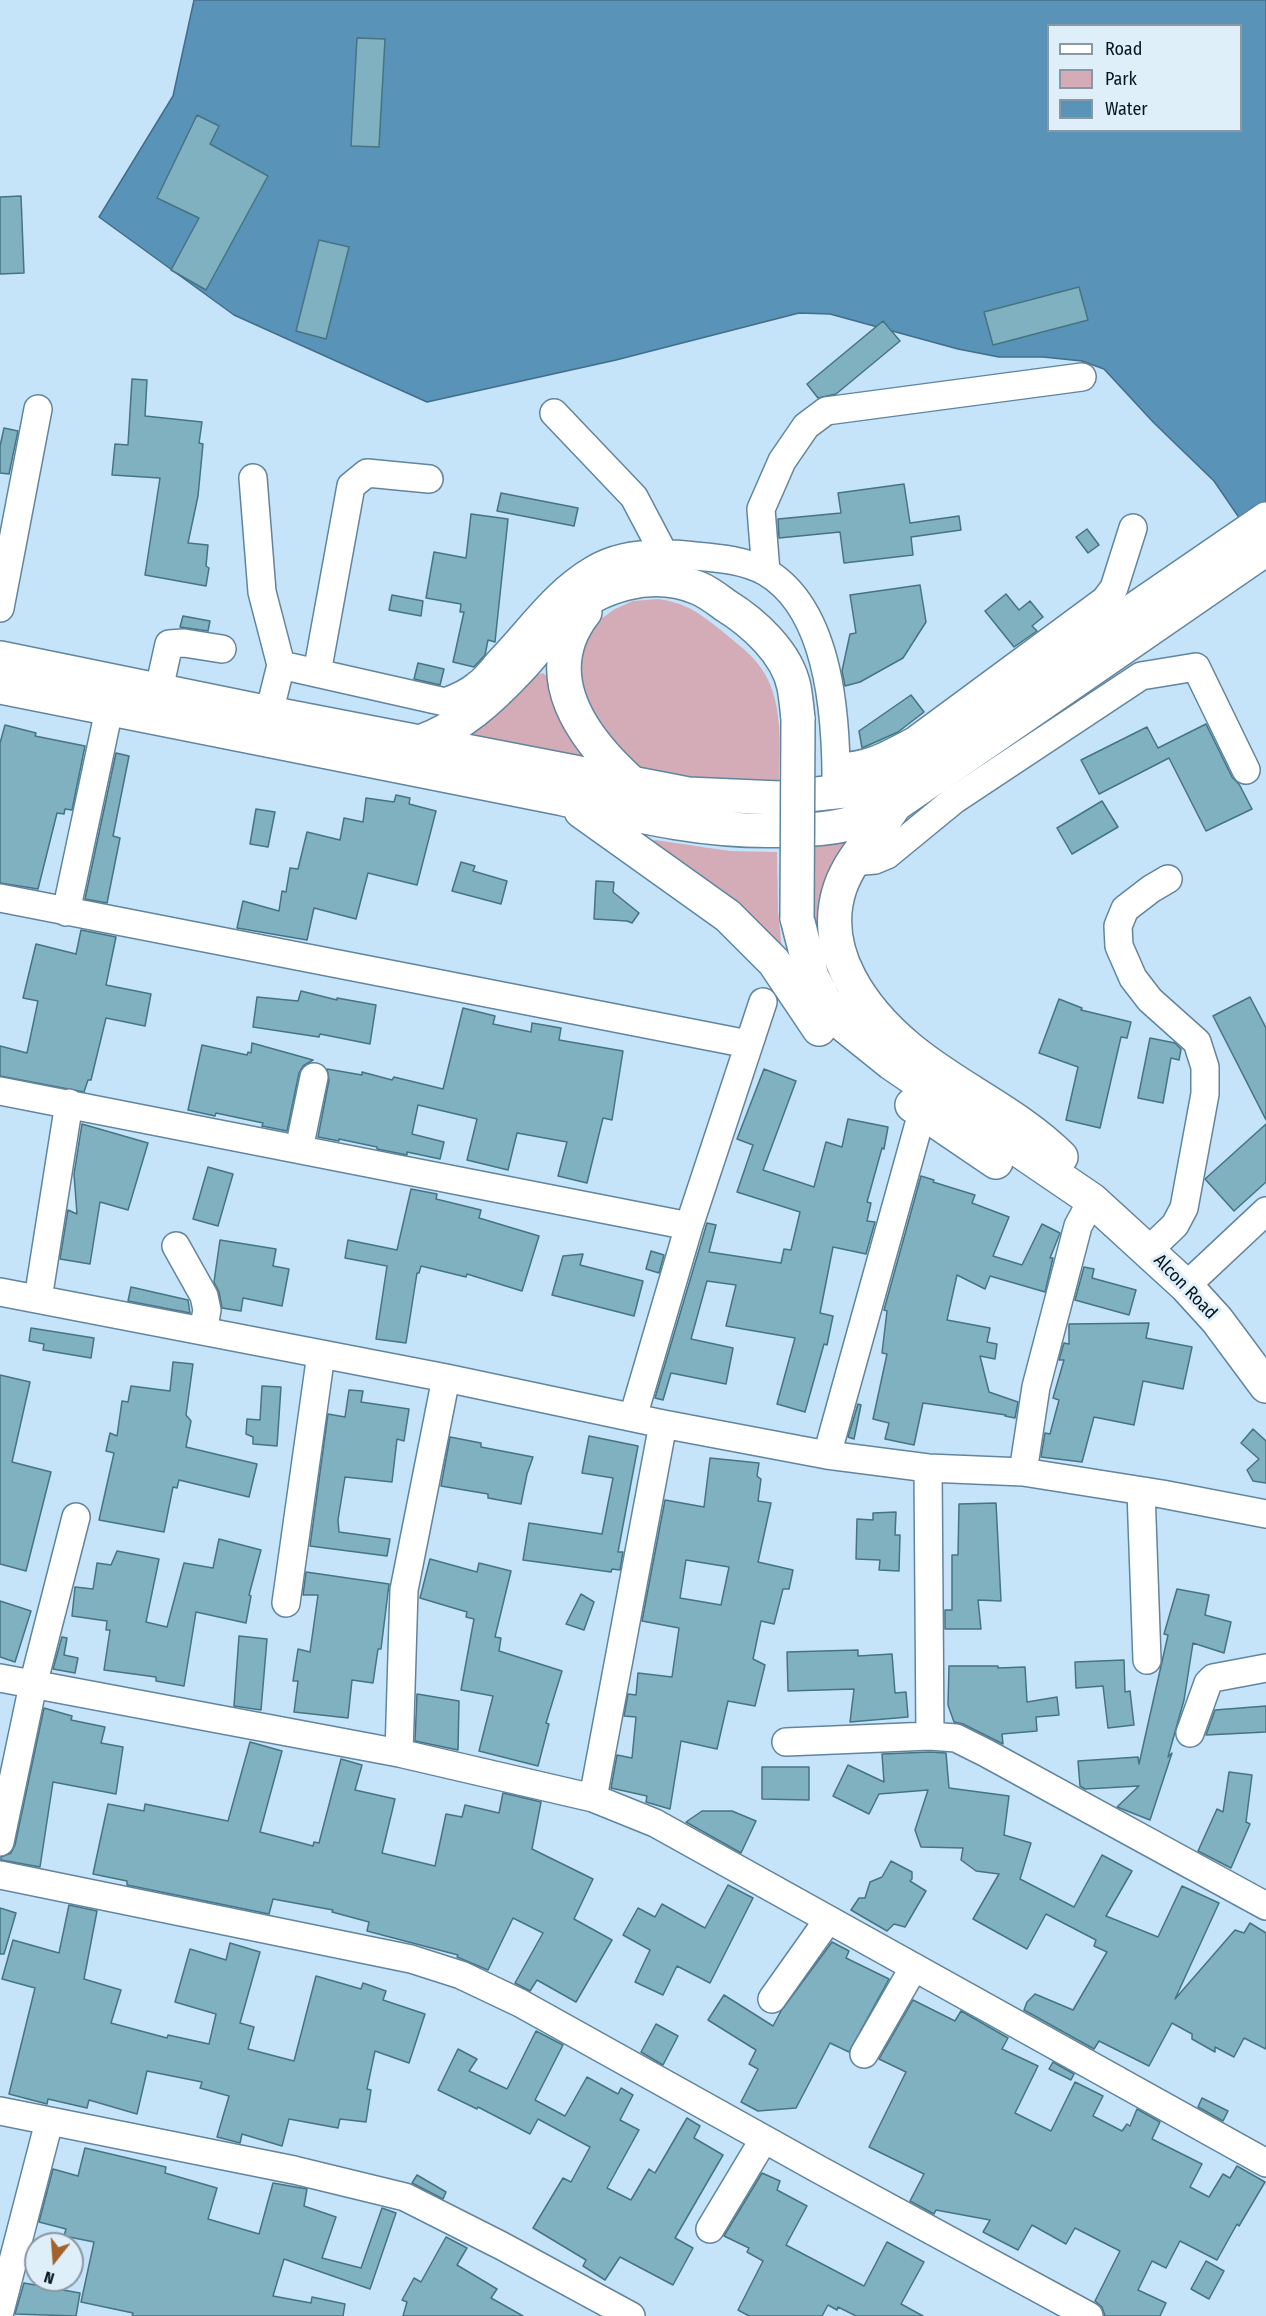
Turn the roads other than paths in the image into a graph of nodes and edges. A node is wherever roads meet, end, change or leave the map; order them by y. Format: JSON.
{"nodes":[{"id":1,"x":1082,"y":377,"type":"dead end"},
{"id":2,"x":38,"y":409,"type":"dead end"},
{"id":3,"x":554,"y":413,"type":"dead end"},
{"id":4,"x":254,"y":478,"type":"dead end"},
{"id":5,"x":429,"y":479,"type":"dead end"},
{"id":6,"x":1266,"y":519,"type":"edge"},
{"id":7,"x":1133,"y":528,"type":"dead end"},
{"id":8,"x":1266,"y":549,"type":"edge"},
{"id":9,"x":663,"y":552,"type":"junction"},
{"id":10,"x":766,"y":572,"type":"junction"},
{"id":11,"x":601,"y":592,"type":"junction"},
{"id":12,"x":0,"y":608,"type":"edge"},
{"id":13,"x":1126,"y":631,"type":"junction"},
{"id":14,"x":222,"y":649,"type":"dead end"},
{"id":15,"x":0,"y":658,"type":"edge"},
{"id":16,"x":281,"y":665,"type":"junction"},
{"id":17,"x":317,"y":673,"type":"junction"},
{"id":18,"x":0,"y":687,"type":"edge"},
{"id":19,"x":159,"y":689,"type":"junction"},
{"id":20,"x":109,"y":710,"type":"junction"},
{"id":21,"x":269,"y":713,"type":"junction"},
{"id":22,"x":420,"y":742,"type":"junction"},
{"id":23,"x":1246,"y":770,"type":"dead end"},
{"id":24,"x":837,"y":780,"type":"junction"},
{"id":25,"x":632,"y":783,"type":"junction"},
{"id":26,"x":560,"y":798,"type":"junction"},
{"id":27,"x":895,"y":805,"type":"junction"},
{"id":28,"x":852,"y":862,"type":"junction"},
{"id":29,"x":1168,"y":879,"type":"dead end"},
{"id":30,"x":0,"y":898,"type":"edge"},
{"id":31,"x":66,"y":912,"type":"junction"},
{"id":32,"x":763,"y":1002,"type":"dead end"},
{"id":33,"x":748,"y":1044,"type":"junction"},
{"id":34,"x":314,"y":1077,"type":"dead end"},
{"id":35,"x":0,"y":1090,"type":"edge"},
{"id":36,"x":69,"y":1103,"type":"junction"},
{"id":37,"x":918,"y":1127,"type":"dead end"},
{"id":38,"x":299,"y":1149,"type":"junction"},
{"id":39,"x":1092,"y":1200,"type":"junction"},
{"id":40,"x":1266,"y":1211,"type":"edge"},
{"id":41,"x":689,"y":1226,"type":"junction"},
{"id":42,"x":176,"y":1246,"type":"dead end"},
{"id":43,"x":1149,"y":1250,"type":"junction"},
{"id":44,"x":1186,"y":1286,"type":"junction"},
{"id":45,"x":0,"y":1292,"type":"edge"},
{"id":46,"x":38,"y":1299,"type":"junction"},
{"id":47,"x":203,"y":1331,"type":"junction"},
{"id":48,"x":321,"y":1354,"type":"junction"},
{"id":49,"x":446,"y":1378,"type":"junction"},
{"id":50,"x":1266,"y":1386,"type":"edge"},
{"id":51,"x":633,"y":1417,"type":"junction"},
{"id":52,"x":663,"y":1424,"type":"junction"},
{"id":53,"x":827,"y":1455,"type":"junction"},
{"id":54,"x":928,"y":1468,"type":"junction"},
{"id":55,"x":1023,"y":1472,"type":"junction"},
{"id":56,"x":1141,"y":1491,"type":"junction"},
{"id":57,"x":76,"y":1518,"type":"dead end"},
{"id":58,"x":1266,"y":1518,"type":"edge"},
{"id":59,"x":286,"y":1603,"type":"dead end"},
{"id":60,"x":1147,"y":1660,"type":"dead end"},
{"id":61,"x":1266,"y":1668,"type":"edge"},
{"id":62,"x":0,"y":1678,"type":"edge"},
{"id":63,"x":33,"y":1684,"type":"junction"},
{"id":64,"x":1190,"y":1733,"type":"dead end"},
{"id":65,"x":930,"y":1736,"type":"junction"},
{"id":66,"x":786,"y":1742,"type":"dead end"},
{"id":67,"x":399,"y":1753,"type":"junction"},
{"id":68,"x":593,"y":1798,"type":"junction"},
{"id":69,"x":0,"y":1842,"type":"edge"},
{"id":70,"x":0,"y":1875,"type":"edge"},
{"id":71,"x":1266,"y":1906,"type":"edge"},
{"id":72,"x":828,"y":1920,"type":"junction"},
{"id":73,"x":914,"y":1967,"type":"junction"},
{"id":74,"x":772,"y":1999,"type":"dead end"},
{"id":75,"x":864,"y":2054,"type":"dead end"},
{"id":76,"x":0,"y":2111,"type":"edge"},
{"id":77,"x":49,"y":2122,"type":"junction"},
{"id":78,"x":764,"y":2139,"type":"junction"},
{"id":79,"x":1266,"y":2163,"type":"edge"},
{"id":80,"x":710,"y":2229,"type":"dead end"},
{"id":81,"x":0,"y":2311,"type":"edge"},
{"id":82,"x":631,"y":2316,"type":"edge"},
{"id":83,"x":1089,"y":2316,"type":"edge"}],
"edges":[{"from":1,"to":10,"type":"street"},
{"from":2,"to":12,"type":"street"},
{"from":3,"to":9,"type":"street"},
{"from":4,"to":16,"type":"street"},
{"from":5,"to":17,"type":"street"},
{"from":6,"to":13,"type":"main road"},
{"from":7,"to":24,"type":"street"},
{"from":8,"to":13,"type":"main road"},
{"from":9,"to":10,"type":"street"},
{"from":9,"to":17,"type":"street"},
{"from":10,"to":24,"type":"street"},
{"from":11,"to":22,"type":"main road"},
{"from":11,"to":25,"type":"main road"},
{"from":11,"to":39,"type":"main road","bridge":true},
{"from":13,"to":24,"type":"main road"},
{"from":13,"to":27,"type":"main road"},
{"from":14,"to":19,"type":"street"},
{"from":15,"to":19,"type":"main road"},
{"from":16,"to":17,"type":"street"},
{"from":16,"to":21,"type":"street"},
{"from":18,"to":20,"type":"main road"},
{"from":19,"to":21,"type":"main road"},
{"from":20,"to":26,"type":"main road"},
{"from":20,"to":31,"type":"street"},
{"from":21,"to":22,"type":"main road"},
{"from":22,"to":25,"type":"main road"},
{"from":23,"to":28,"type":"street"},
{"from":24,"to":25,"type":"main road"},
{"from":26,"to":27,"type":"main road"},
{"from":26,"to":39,"type":"main road"},
{"from":27,"to":28,"type":"main road"},
{"from":28,"to":39,"type":"main road"},
{"from":29,"to":43,"type":"street"},
{"from":30,"to":31,"type":"street"},
{"from":31,"to":33,"type":"street"},
{"from":32,"to":33,"type":"street"},
{"from":33,"to":41,"type":"street"},
{"from":34,"to":38,"type":"street"},
{"from":35,"to":36,"type":"street"},
{"from":36,"to":38,"type":"street"},
{"from":36,"to":46,"type":"street"},
{"from":37,"to":53,"type":"street"},
{"from":38,"to":41,"type":"street"},
{"from":39,"to":43,"type":"main road","name":"Alcon Road"},
{"from":39,"to":55,"type":"street"},
{"from":40,"to":44,"type":"street"},
{"from":41,"to":51,"type":"street"},
{"from":42,"to":47,"type":"street"},
{"from":43,"to":44,"type":"main road","name":"Alcon Road"},
{"from":44,"to":50,"type":"main road","name":"Alcon Road"},
{"from":45,"to":46,"type":"street"},
{"from":46,"to":47,"type":"street"},
{"from":47,"to":48,"type":"street"},
{"from":48,"to":49,"type":"street"},
{"from":48,"to":59,"type":"street"},
{"from":49,"to":51,"type":"street"},
{"from":49,"to":67,"type":"street"},
{"from":51,"to":52,"type":"street"},
{"from":52,"to":53,"type":"street"},
{"from":52,"to":68,"type":"street"},
{"from":53,"to":54,"type":"street"},
{"from":54,"to":55,"type":"street"},
{"from":54,"to":65,"type":"street"},
{"from":55,"to":56,"type":"street"},
{"from":56,"to":58,"type":"street"},
{"from":56,"to":60,"type":"street"},
{"from":57,"to":63,"type":"street"},
{"from":61,"to":64,"type":"street"},
{"from":62,"to":63,"type":"street"},
{"from":63,"to":67,"type":"street"},
{"from":63,"to":69,"type":"street"},
{"from":65,"to":66,"type":"street"},
{"from":65,"to":71,"type":"street"},
{"from":67,"to":68,"type":"street"},
{"from":68,"to":72,"type":"street"},
{"from":70,"to":78,"type":"street"},
{"from":72,"to":73,"type":"street"},
{"from":72,"to":74,"type":"street"},
{"from":73,"to":75,"type":"street"},
{"from":73,"to":79,"type":"street"},
{"from":76,"to":77,"type":"street"},
{"from":77,"to":81,"type":"street"},
{"from":77,"to":82,"type":"street"},
{"from":78,"to":80,"type":"street"},
{"from":78,"to":83,"type":"street"}]}
